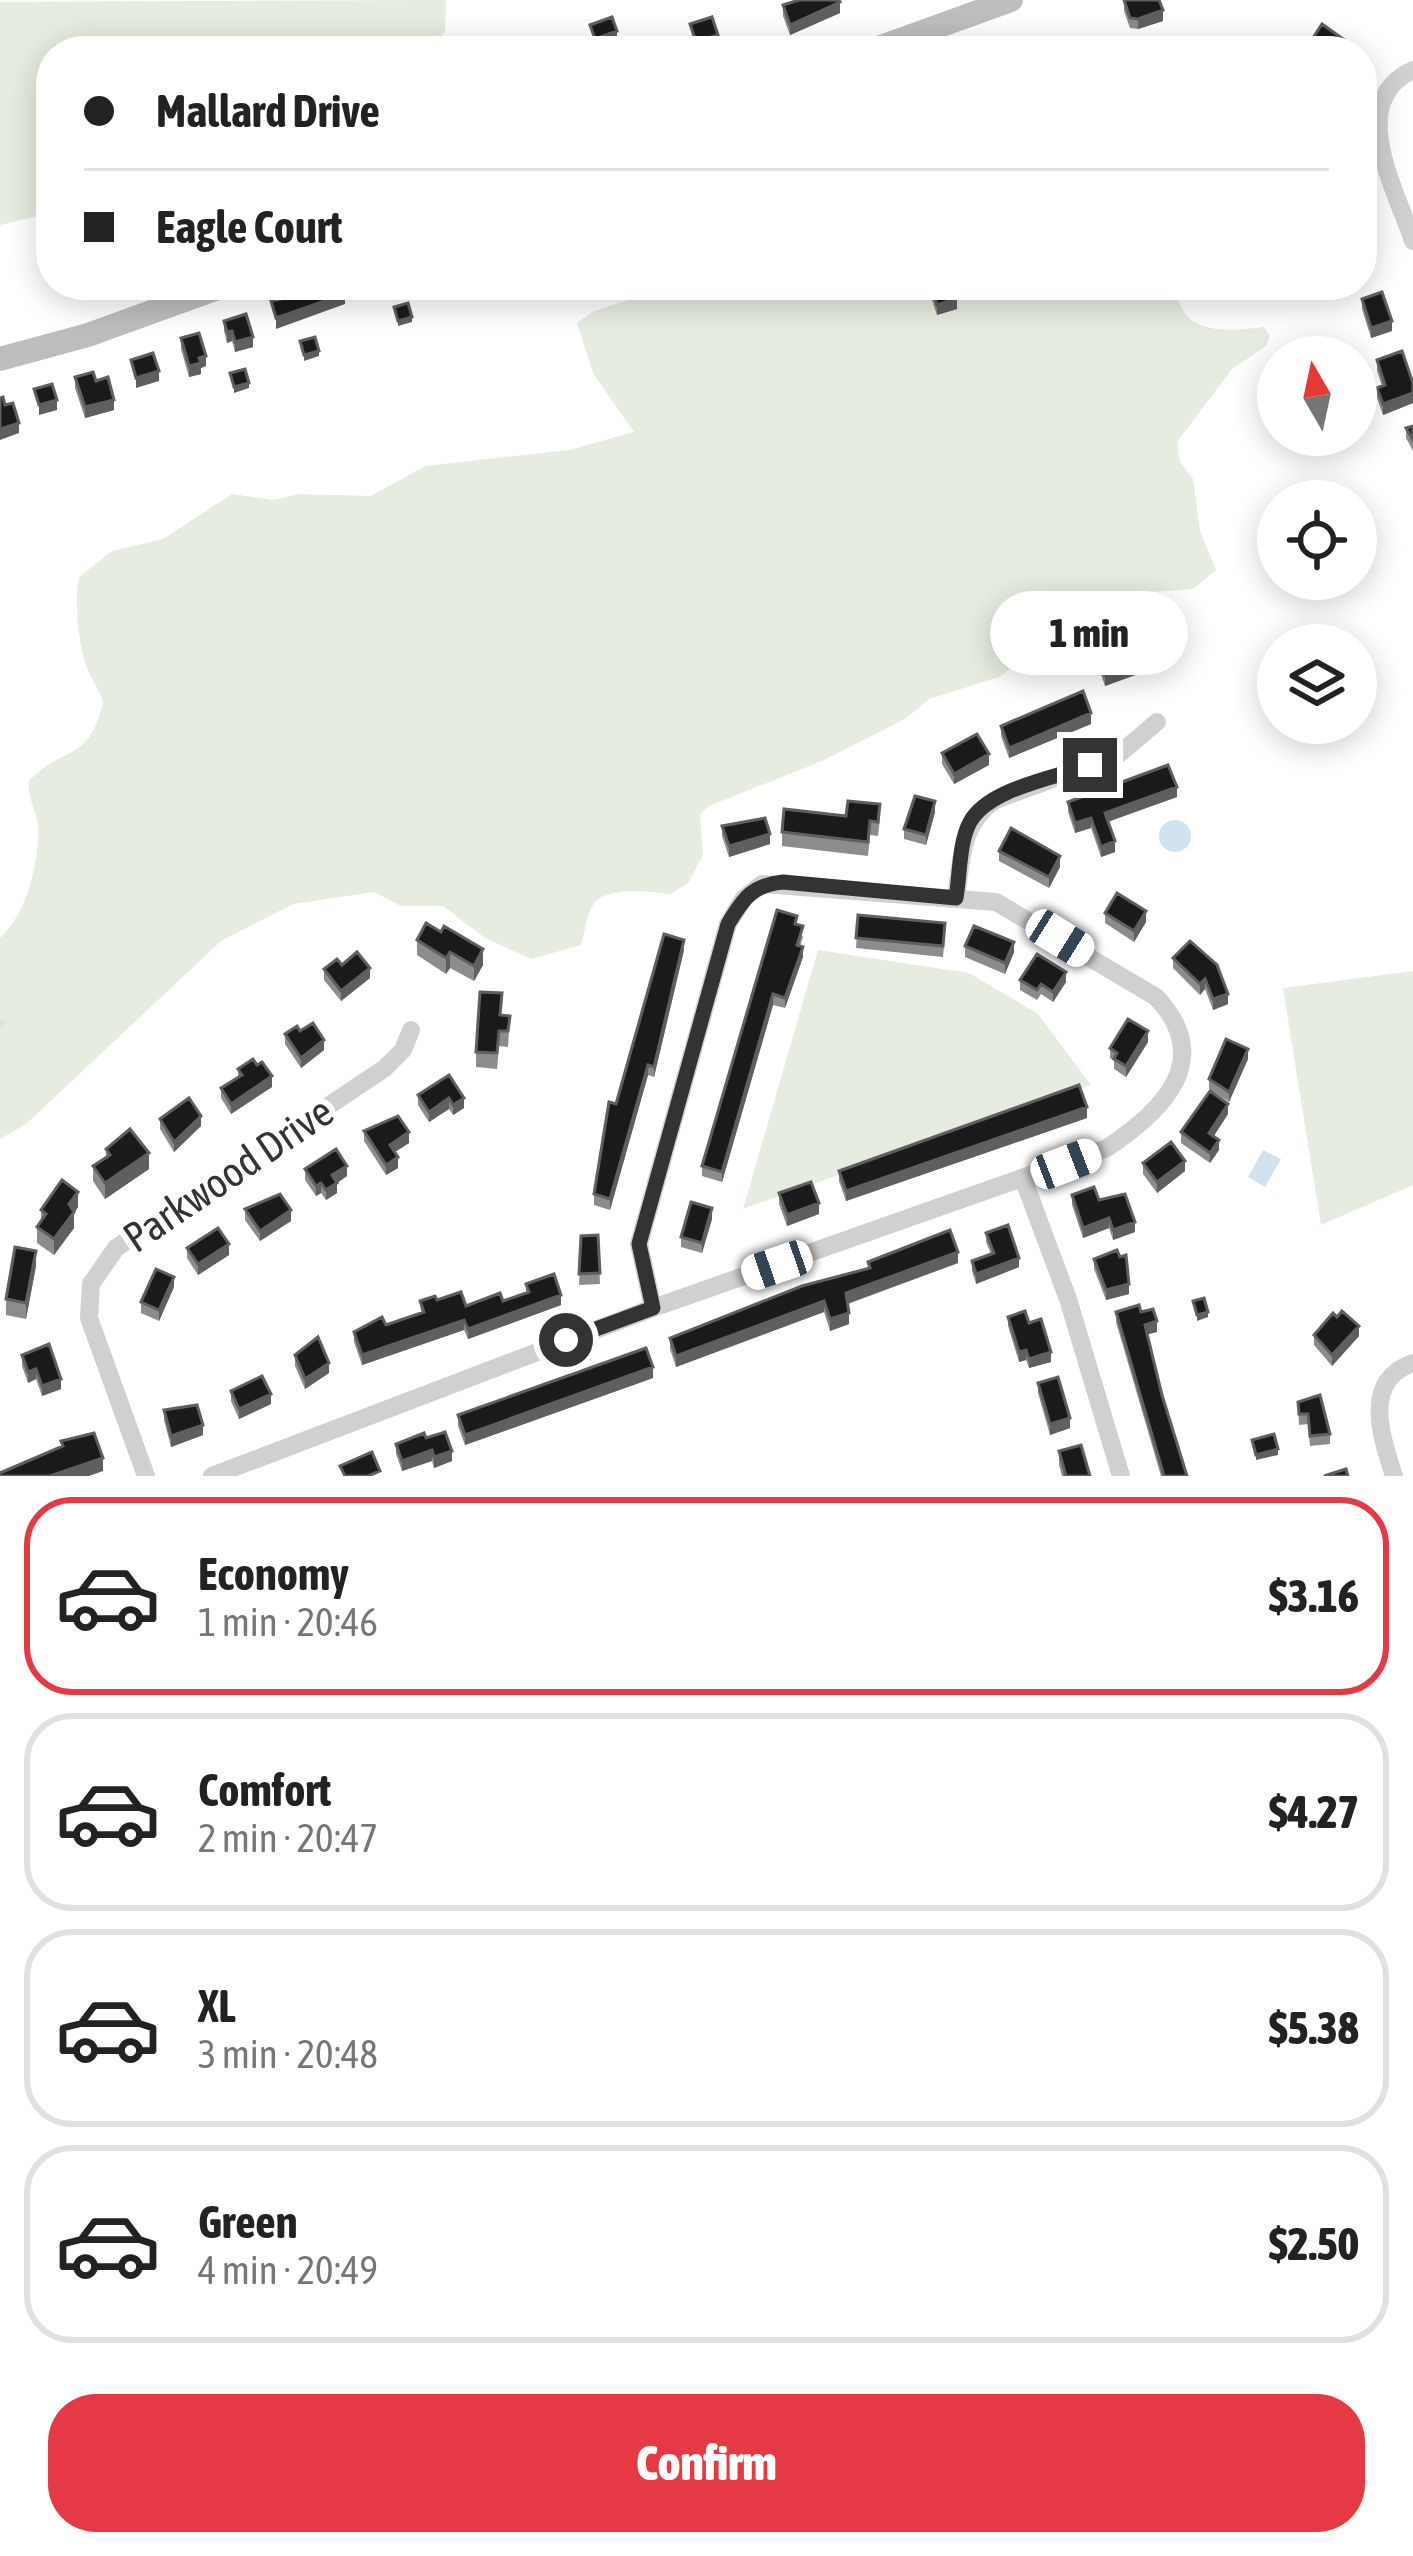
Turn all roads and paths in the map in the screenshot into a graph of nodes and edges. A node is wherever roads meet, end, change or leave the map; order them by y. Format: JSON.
{"nodes":[{"id":1,"x":1011,"y":0,"type":"edge"},
{"id":2,"x":911,"y":36,"type":"edge"},
{"id":3,"x":1413,"y":70,"type":"edge"},
{"id":4,"x":1377,"y":115,"type":"edge"},
{"id":5,"x":1377,"y":121,"type":"edge"},
{"id":6,"x":1413,"y":241,"type":"edge"},
{"id":7,"x":185,"y":300,"type":"edge"},
{"id":8,"x":0,"y":359,"type":"edge"},
{"id":9,"x":1157,"y":722,"type":"dead end"},
{"id":10,"x":956,"y":898,"type":"junction"},
{"id":11,"x":411,"y":1030,"type":"dead end"},
{"id":12,"x":1024,"y":1180,"type":"junction"},
{"id":13,"x":653,"y":1308,"type":"junction"},
{"id":14,"x":1413,"y":1363,"type":"edge"},
{"id":15,"x":146,"y":1476,"type":"edge"},
{"id":16,"x":212,"y":1476,"type":"edge"},
{"id":17,"x":1121,"y":1476,"type":"edge"},
{"id":18,"x":1394,"y":1476,"type":"edge"}],
"edges":[{"from":1,"to":2,"type":"street"},
{"from":3,"to":4,"type":"street"},
{"from":5,"to":6,"type":"street"},
{"from":7,"to":8,"type":"street"},
{"from":9,"to":10,"type":"street"},
{"from":10,"to":12,"type":"street"},
{"from":10,"to":13,"type":"street"},
{"from":11,"to":15,"type":"street","name":"Parkwood Drive"},
{"from":12,"to":13,"type":"street"},
{"from":12,"to":17,"type":"street"},
{"from":13,"to":16,"type":"street"},
{"from":14,"to":18,"type":"street"}]}
